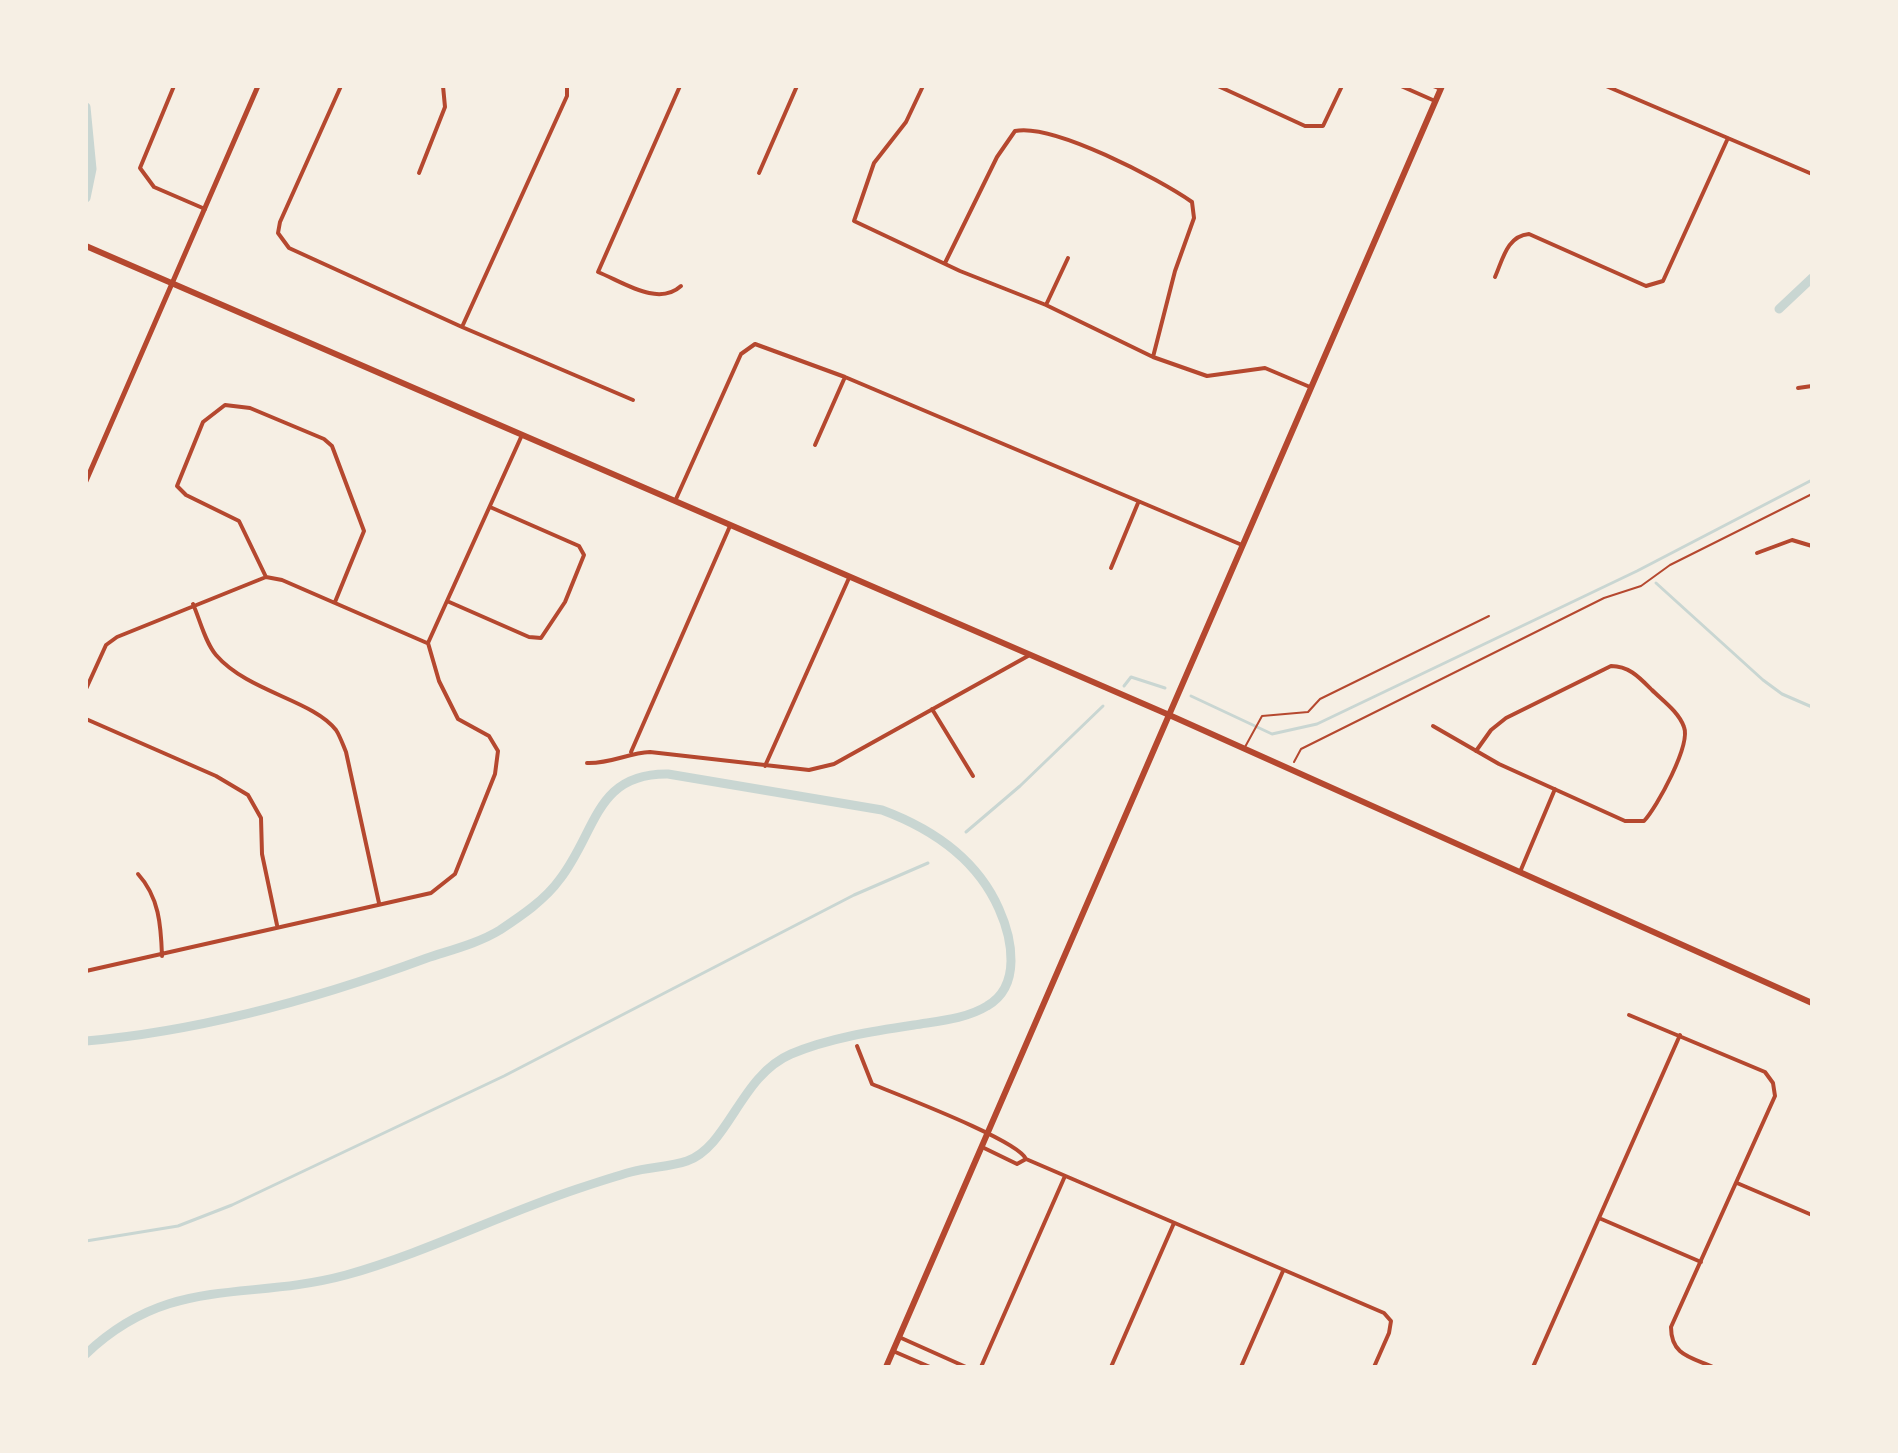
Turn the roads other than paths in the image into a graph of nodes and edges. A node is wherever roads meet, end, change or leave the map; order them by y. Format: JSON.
{"nodes":[{"id":1,"x":174,"y":86,"type":"edge"},
{"id":2,"x":258,"y":86,"type":"edge"},
{"id":3,"x":341,"y":86,"type":"edge"},
{"id":4,"x":443,"y":86,"type":"edge"},
{"id":5,"x":567,"y":86,"type":"edge"},
{"id":6,"x":680,"y":86,"type":"edge"},
{"id":7,"x":797,"y":86,"type":"edge"},
{"id":8,"x":923,"y":86,"type":"edge"},
{"id":9,"x":1218,"y":86,"type":"edge"},
{"id":10,"x":1342,"y":86,"type":"edge"},
{"id":11,"x":1401,"y":86,"type":"edge"},
{"id":12,"x":1606,"y":86,"type":"edge"},
{"id":13,"x":1439,"y":87,"type":"edge"},
{"id":14,"x":1436,"y":101,"type":"junction"},
{"id":15,"x":1728,"y":138,"type":"junction"},
{"id":16,"x":419,"y":173,"type":"dead end"},
{"id":17,"x":759,"y":173,"type":"dead end"},
{"id":18,"x":1812,"y":174,"type":"edge"},
{"id":19,"x":205,"y":209,"type":"junction"},
{"id":20,"x":86,"y":246,"type":"edge"},
{"id":21,"x":1068,"y":258,"type":"dead end"},
{"id":22,"x":944,"y":263,"type":"junction"},
{"id":23,"x":1495,"y":277,"type":"dead end"},
{"id":24,"x":174,"y":282,"type":"junction"},
{"id":25,"x":681,"y":286,"type":"dead end"},
{"id":26,"x":1046,"y":305,"type":"junction"},
{"id":27,"x":462,"y":327,"type":"junction"},
{"id":28,"x":1153,"y":357,"type":"junction"},
{"id":29,"x":845,"y":377,"type":"junction"},
{"id":30,"x":1812,"y":386,"type":"edge"},
{"id":31,"x":1310,"y":387,"type":"junction"},
{"id":32,"x":1798,"y":388,"type":"dead end"},
{"id":33,"x":633,"y":400,"type":"dead end"},
{"id":34,"x":523,"y":433,"type":"junction"},
{"id":35,"x":815,"y":445,"type":"dead end"},
{"id":36,"x":86,"y":481,"type":"edge"},
{"id":37,"x":676,"y":499,"type":"junction"},
{"id":38,"x":1138,"y":503,"type":"junction"},
{"id":39,"x":490,"y":507,"type":"junction"},
{"id":40,"x":731,"y":523,"type":"junction"},
{"id":41,"x":1242,"y":545,"type":"junction"},
{"id":42,"x":1812,"y":546,"type":"edge"},
{"id":43,"x":1757,"y":553,"type":"dead end"},
{"id":44,"x":1111,"y":568,"type":"dead end"},
{"id":45,"x":850,"y":575,"type":"junction"},
{"id":46,"x":266,"y":577,"type":"junction"},
{"id":47,"x":447,"y":601,"type":"junction"},
{"id":48,"x":335,"y":602,"type":"junction"},
{"id":49,"x":193,"y":604,"type":"junction"},
{"id":50,"x":1489,"y":616,"type":"dead end"},
{"id":51,"x":428,"y":643,"type":"junction"},
{"id":52,"x":1030,"y":654,"type":"junction"},
{"id":53,"x":86,"y":689,"type":"edge"},
{"id":54,"x":932,"y":709,"type":"junction"},
{"id":55,"x":1167,"y":714,"type":"junction"},
{"id":56,"x":86,"y":719,"type":"edge"},
{"id":57,"x":1433,"y":726,"type":"dead end"},
{"id":58,"x":1244,"y":748,"type":"junction"},
{"id":59,"x":1476,"y":751,"type":"junction"},
{"id":60,"x":631,"y":753,"type":"junction"},
{"id":61,"x":587,"y":763,"type":"dead end"},
{"id":62,"x":765,"y":766,"type":"junction"},
{"id":63,"x":973,"y":776,"type":"dead end"},
{"id":64,"x":1555,"y":789,"type":"junction"},
{"id":65,"x":1520,"y":872,"type":"junction"},
{"id":66,"x":138,"y":874,"type":"dead end"},
{"id":67,"x":379,"y":903,"type":"junction"},
{"id":68,"x":277,"y":925,"type":"junction"},
{"id":69,"x":162,"y":956,"type":"junction"},
{"id":70,"x":86,"y":971,"type":"edge"},
{"id":71,"x":1812,"y":1003,"type":"edge"},
{"id":72,"x":1629,"y":1015,"type":"dead end"},
{"id":73,"x":1680,"y":1035,"type":"junction"},
{"id":74,"x":857,"y":1046,"type":"dead end"},
{"id":75,"x":988,"y":1134,"type":"junction"},
{"id":76,"x":982,"y":1147,"type":"junction"},
{"id":77,"x":1026,"y":1159,"type":"junction"},
{"id":78,"x":1065,"y":1176,"type":"junction"},
{"id":79,"x":1737,"y":1182,"type":"junction"},
{"id":80,"x":1812,"y":1215,"type":"edge"},
{"id":81,"x":1599,"y":1218,"type":"junction"},
{"id":82,"x":1174,"y":1223,"type":"junction"},
{"id":83,"x":1701,"y":1262,"type":"junction"},
{"id":84,"x":1283,"y":1271,"type":"junction"},
{"id":85,"x":899,"y":1337,"type":"junction"},
{"id":86,"x":893,"y":1351,"type":"junction"},
{"id":87,"x":886,"y":1367,"type":"edge"},
{"id":88,"x":930,"y":1367,"type":"edge"},
{"id":89,"x":966,"y":1367,"type":"edge"},
{"id":90,"x":981,"y":1367,"type":"edge"},
{"id":91,"x":1111,"y":1367,"type":"edge"},
{"id":92,"x":1241,"y":1367,"type":"edge"},
{"id":93,"x":1374,"y":1367,"type":"edge"},
{"id":94,"x":1533,"y":1367,"type":"edge"},
{"id":95,"x":1713,"y":1367,"type":"edge"}],
"edges":[{"from":1,"to":19,"type":"street"},
{"from":2,"to":19,"type":"street"},
{"from":3,"to":27,"type":"street"},
{"from":4,"to":16,"type":"street"},
{"from":5,"to":27,"type":"street"},
{"from":6,"to":25,"type":"street"},
{"from":7,"to":17,"type":"street"},
{"from":8,"to":22,"type":"street"},
{"from":9,"to":10,"type":"street"},
{"from":11,"to":14,"type":"street"},
{"from":12,"to":15,"type":"street"},
{"from":13,"to":14,"type":"main road"},
{"from":14,"to":31,"type":"main road"},
{"from":15,"to":18,"type":"street"},
{"from":15,"to":23,"type":"street"},
{"from":19,"to":24,"type":"street"},
{"from":20,"to":24,"type":"main road"},
{"from":21,"to":26,"type":"street"},
{"from":22,"to":26,"type":"street"},
{"from":22,"to":28,"type":"street"},
{"from":24,"to":34,"type":"main road"},
{"from":24,"to":36,"type":"street"},
{"from":26,"to":28,"type":"street"},
{"from":27,"to":33,"type":"street"},
{"from":28,"to":31,"type":"street"},
{"from":29,"to":35,"type":"street"},
{"from":29,"to":37,"type":"street"},
{"from":29,"to":38,"type":"street"},
{"from":30,"to":32,"type":"street"},
{"from":31,"to":41,"type":"main road"},
{"from":34,"to":37,"type":"main road"},
{"from":34,"to":39,"type":"street"},
{"from":37,"to":40,"type":"main road"},
{"from":38,"to":41,"type":"street"},
{"from":38,"to":44,"type":"street"},
{"from":39,"to":47,"type":"street"},
{"from":39,"to":47,"type":"street"},
{"from":40,"to":45,"type":"main road"},
{"from":40,"to":60,"type":"street"},
{"from":41,"to":55,"type":"main road"},
{"from":42,"to":43,"type":"street"},
{"from":45,"to":52,"type":"main road"},
{"from":45,"to":62,"type":"street"},
{"from":46,"to":48,"type":"street"},
{"from":46,"to":48,"type":"street"},
{"from":46,"to":49,"type":"street"},
{"from":47,"to":51,"type":"street"},
{"from":48,"to":51,"type":"street"},
{"from":49,"to":53,"type":"street"},
{"from":49,"to":67,"type":"street"},
{"from":50,"to":58,"type":"lane"},
{"from":51,"to":67,"type":"street"},
{"from":52,"to":54,"type":"street"},
{"from":52,"to":55,"type":"main road"},
{"from":54,"to":62,"type":"street"},
{"from":54,"to":63,"type":"street"},
{"from":55,"to":58,"type":"main road"},
{"from":55,"to":75,"type":"main road"},
{"from":56,"to":68,"type":"street"},
{"from":57,"to":59,"type":"street"},
{"from":58,"to":65,"type":"main road"},
{"from":59,"to":64,"type":"street"},
{"from":59,"to":64,"type":"street"},
{"from":60,"to":61,"type":"street"},
{"from":60,"to":62,"type":"street"},
{"from":64,"to":65,"type":"street"},
{"from":65,"to":71,"type":"main road"},
{"from":66,"to":69,"type":"street"},
{"from":67,"to":68,"type":"street"},
{"from":68,"to":69,"type":"street"},
{"from":69,"to":70,"type":"street"},
{"from":72,"to":73,"type":"street"},
{"from":73,"to":79,"type":"street"},
{"from":73,"to":81,"type":"street"},
{"from":74,"to":75,"type":"street"},
{"from":75,"to":76,"type":"main road"},
{"from":75,"to":77,"type":"street"},
{"from":76,"to":77,"type":"street"},
{"from":76,"to":85,"type":"main road"},
{"from":77,"to":78,"type":"street"},
{"from":78,"to":82,"type":"street"},
{"from":78,"to":90,"type":"street"},
{"from":79,"to":80,"type":"street"},
{"from":79,"to":83,"type":"street"},
{"from":81,"to":83,"type":"street"},
{"from":81,"to":94,"type":"street"},
{"from":82,"to":84,"type":"street"},
{"from":82,"to":91,"type":"street"},
{"from":83,"to":95,"type":"street"},
{"from":84,"to":92,"type":"street"},
{"from":84,"to":93,"type":"street"},
{"from":85,"to":86,"type":"main road"},
{"from":85,"to":89,"type":"street"},
{"from":86,"to":87,"type":"main road"},
{"from":86,"to":88,"type":"street"}]}
